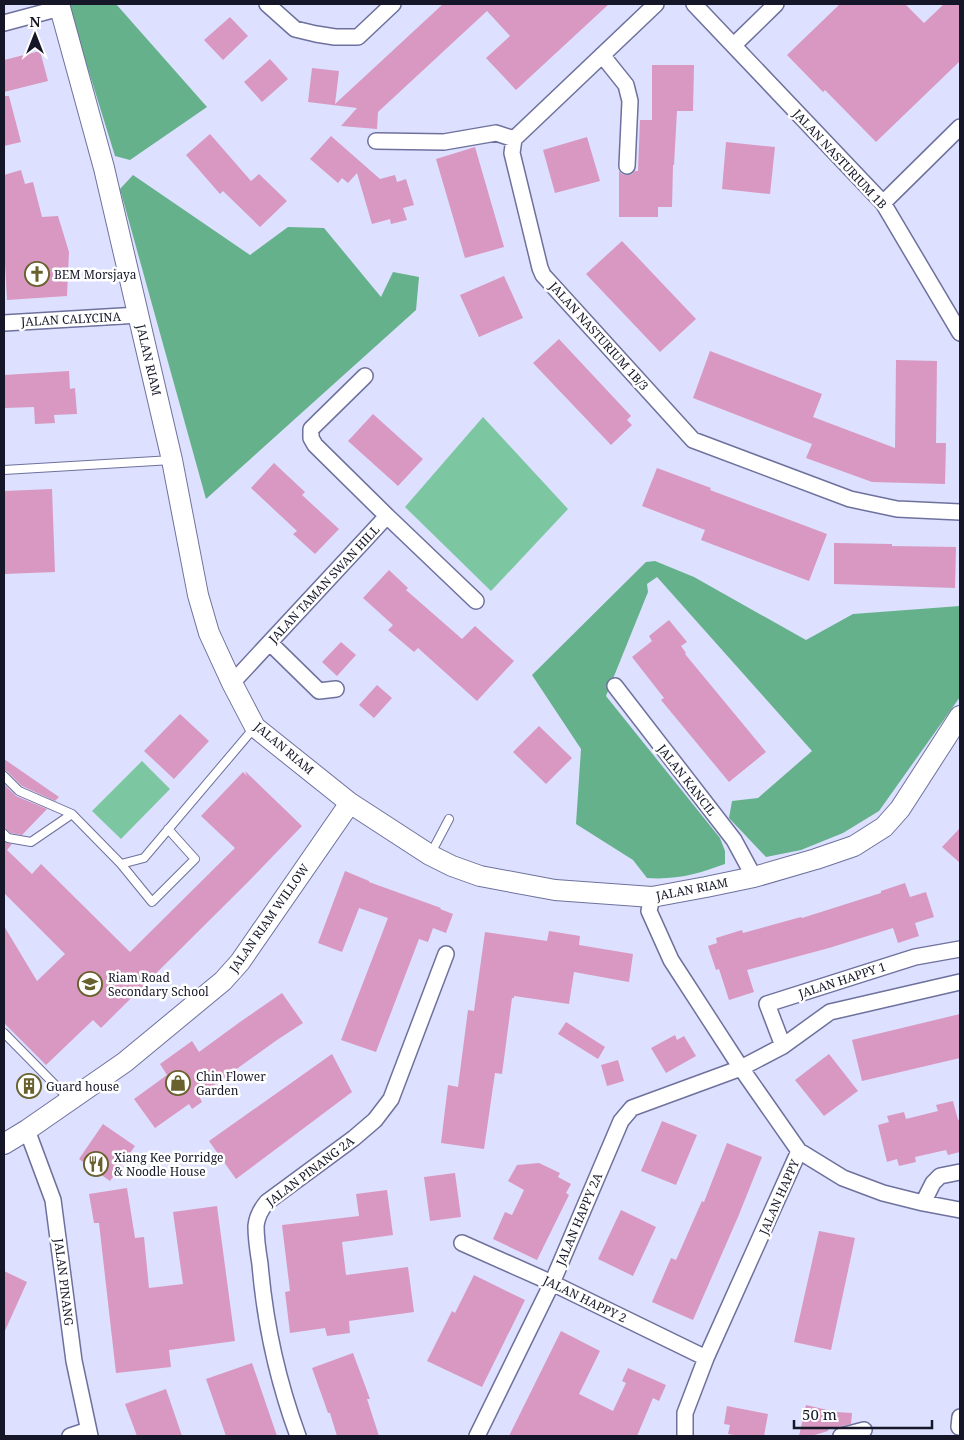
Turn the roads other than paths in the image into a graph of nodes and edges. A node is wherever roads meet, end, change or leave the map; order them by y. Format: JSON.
{"nodes":[{"id":1,"x":267,"y":4,"type":"edge"},
{"id":2,"x":393,"y":4,"type":"edge"},
{"id":3,"x":656,"y":4,"type":"edge"},
{"id":4,"x":694,"y":4,"type":"edge"},
{"id":5,"x":776,"y":4,"type":"edge"},
{"id":6,"x":60,"y":6,"type":"edge"},
{"id":7,"x":4,"y":23,"type":"edge"},
{"id":8,"x":734,"y":46,"type":"junction"},
{"id":9,"x":602,"y":55,"type":"junction"},
{"id":10,"x":960,"y":127,"type":"edge"},
{"id":11,"x":514,"y":139,"type":"junction"},
{"id":12,"x":376,"y":141,"type":"dead end"},
{"id":13,"x":627,"y":166,"type":"dead end"},
{"id":14,"x":883,"y":203,"type":"junction"},
{"id":15,"x":139,"y":315,"type":"junction"},
{"id":16,"x":4,"y":322,"type":"edge"},
{"id":17,"x":960,"y":333,"type":"edge"},
{"id":18,"x":365,"y":376,"type":"dead end"},
{"id":19,"x":172,"y":460,"type":"junction"},
{"id":20,"x":4,"y":470,"type":"edge"},
{"id":21,"x":960,"y":512,"type":"edge"},
{"id":22,"x":387,"y":516,"type":"junction"},
{"id":23,"x":476,"y":601,"type":"dead end"},
{"id":24,"x":270,"y":643,"type":"junction"},
{"id":25,"x":232,"y":684,"type":"junction"},
{"id":26,"x":615,"y":686,"type":"dead end"},
{"id":27,"x":336,"y":689,"type":"dead end"},
{"id":28,"x":960,"y":716,"type":"edge"},
{"id":29,"x":255,"y":727,"type":"junction"},
{"id":30,"x":4,"y":776,"type":"edge"},
{"id":31,"x":350,"y":803,"type":"junction"},
{"id":32,"x":72,"y":814,"type":"junction"},
{"id":33,"x":449,"y":819,"type":"dead end"},
{"id":34,"x":168,"y":829,"type":"junction"},
{"id":35,"x":4,"y":834,"type":"edge"},
{"id":36,"x":430,"y":855,"type":"junction"},
{"id":37,"x":121,"y":864,"type":"junction"},
{"id":38,"x":754,"y":877,"type":"junction"},
{"id":39,"x":652,"y":897,"type":"junction"},
{"id":40,"x":960,"y":949,"type":"edge"},
{"id":41,"x":446,"y":954,"type":"dead end"},
{"id":42,"x":960,"y":982,"type":"edge"},
{"id":43,"x":4,"y":1033,"type":"edge"},
{"id":44,"x":782,"y":1046,"type":"junction"},
{"id":45,"x":741,"y":1068,"type":"junction"},
{"id":46,"x":71,"y":1100,"type":"junction"},
{"id":47,"x":27,"y":1130,"type":"junction"},
{"id":48,"x":4,"y":1144,"type":"edge"},
{"id":49,"x":799,"y":1151,"type":"junction"},
{"id":50,"x":960,"y":1172,"type":"edge"},
{"id":51,"x":923,"y":1203,"type":"junction"},
{"id":52,"x":960,"y":1210,"type":"edge"},
{"id":53,"x":462,"y":1243,"type":"dead end"},
{"id":54,"x":552,"y":1283,"type":"junction"},
{"id":55,"x":706,"y":1358,"type":"junction"},
{"id":56,"x":960,"y":1417,"type":"edge"},
{"id":57,"x":960,"y":1427,"type":"edge"},
{"id":58,"x":864,"y":1430,"type":"dead end"},
{"id":59,"x":89,"y":1433,"type":"edge"},
{"id":60,"x":70,"y":1436,"type":"edge"},
{"id":61,"x":298,"y":1436,"type":"edge"},
{"id":62,"x":477,"y":1436,"type":"edge"},
{"id":63,"x":685,"y":1436,"type":"edge"},
{"id":64,"x":841,"y":1436,"type":"edge"}],
"edges":[{"from":1,"to":2,"type":"street"},
{"from":3,"to":9,"type":"street"},
{"from":4,"to":8,"type":"street","name":"JALAN NASTURIUM 1B"},
{"from":5,"to":8,"type":"street"},
{"from":6,"to":7,"type":"street"},
{"from":6,"to":15,"type":"main road","name":"JALAN RIAM"},
{"from":8,"to":14,"type":"street","name":"JALAN NASTURIUM 1B"},
{"from":9,"to":11,"type":"street"},
{"from":9,"to":13,"type":"street"},
{"from":10,"to":14,"type":"street"},
{"from":11,"to":12,"type":"street"},
{"from":11,"to":21,"type":"street","name":"JALAN NASTURIUM 1B/3"},
{"from":14,"to":17,"type":"street","name":"JALAN NASTURIUM 1B"},
{"from":15,"to":16,"type":"street","name":"JALAN CALYCINA"},
{"from":15,"to":19,"type":"main road","name":"JALAN RIAM"},
{"from":18,"to":22,"type":"street","name":"JALAN TAMAN SWAN HILL"},
{"from":19,"to":20,"type":"lane"},
{"from":19,"to":25,"type":"main road","name":"JALAN RIAM"},
{"from":22,"to":23,"type":"street"},
{"from":22,"to":24,"type":"street","name":"JALAN TAMAN SWAN HILL"},
{"from":24,"to":25,"type":"street","name":"JALAN TAMAN SWAN HILL"},
{"from":24,"to":27,"type":"street"},
{"from":25,"to":29,"type":"main road","name":"JALAN RIAM"},
{"from":26,"to":38,"type":"street","name":"JALAN KANCIL"},
{"from":28,"to":38,"type":"main road","name":"JALAN RIAM"},
{"from":29,"to":31,"type":"main road","name":"JALAN RIAM"},
{"from":29,"to":34,"type":"lane"},
{"from":30,"to":32,"type":"lane"},
{"from":31,"to":36,"type":"main road","name":"JALAN RIAM"},
{"from":31,"to":46,"type":"main road","name":"JALAN RIAM WILLOW"},
{"from":32,"to":35,"type":"lane"},
{"from":32,"to":37,"type":"lane"},
{"from":33,"to":36,"type":"lane"},
{"from":34,"to":37,"type":"lane"},
{"from":34,"to":37,"type":"lane"},
{"from":36,"to":39,"type":"main road","name":"JALAN RIAM"},
{"from":38,"to":39,"type":"main road","name":"JALAN RIAM"},
{"from":39,"to":45,"type":"street","name":"JALAN HAPPY"},
{"from":40,"to":44,"type":"street","name":"JALAN HAPPY 1"},
{"from":41,"to":61,"type":"street","name":"JALAN PINANG 2A"},
{"from":42,"to":44,"type":"street"},
{"from":43,"to":46,"type":"lane"},
{"from":44,"to":45,"type":"street"},
{"from":45,"to":49,"type":"street","name":"JALAN HAPPY"},
{"from":45,"to":54,"type":"street","name":"JALAN HAPPY 2A"},
{"from":46,"to":47,"type":"main road","name":"JALAN RIAM WILLOW"},
{"from":47,"to":48,"type":"main road","name":"JALAN RIAM WILLOW"},
{"from":47,"to":59,"type":"street","name":"JALAN PINANG"},
{"from":49,"to":51,"type":"street"},
{"from":49,"to":55,"type":"street","name":"JALAN HAPPY"},
{"from":50,"to":51,"type":"street"},
{"from":51,"to":52,"type":"street"},
{"from":53,"to":54,"type":"street","name":"JALAN HAPPY 2"},
{"from":54,"to":55,"type":"street","name":"JALAN HAPPY 2"},
{"from":54,"to":62,"type":"street","name":"JALAN HAPPY 2A"},
{"from":55,"to":63,"type":"street","name":"JALAN HAPPY"},
{"from":56,"to":57,"type":"street"},
{"from":58,"to":64,"type":"street"},
{"from":59,"to":60,"type":"street"}]}
